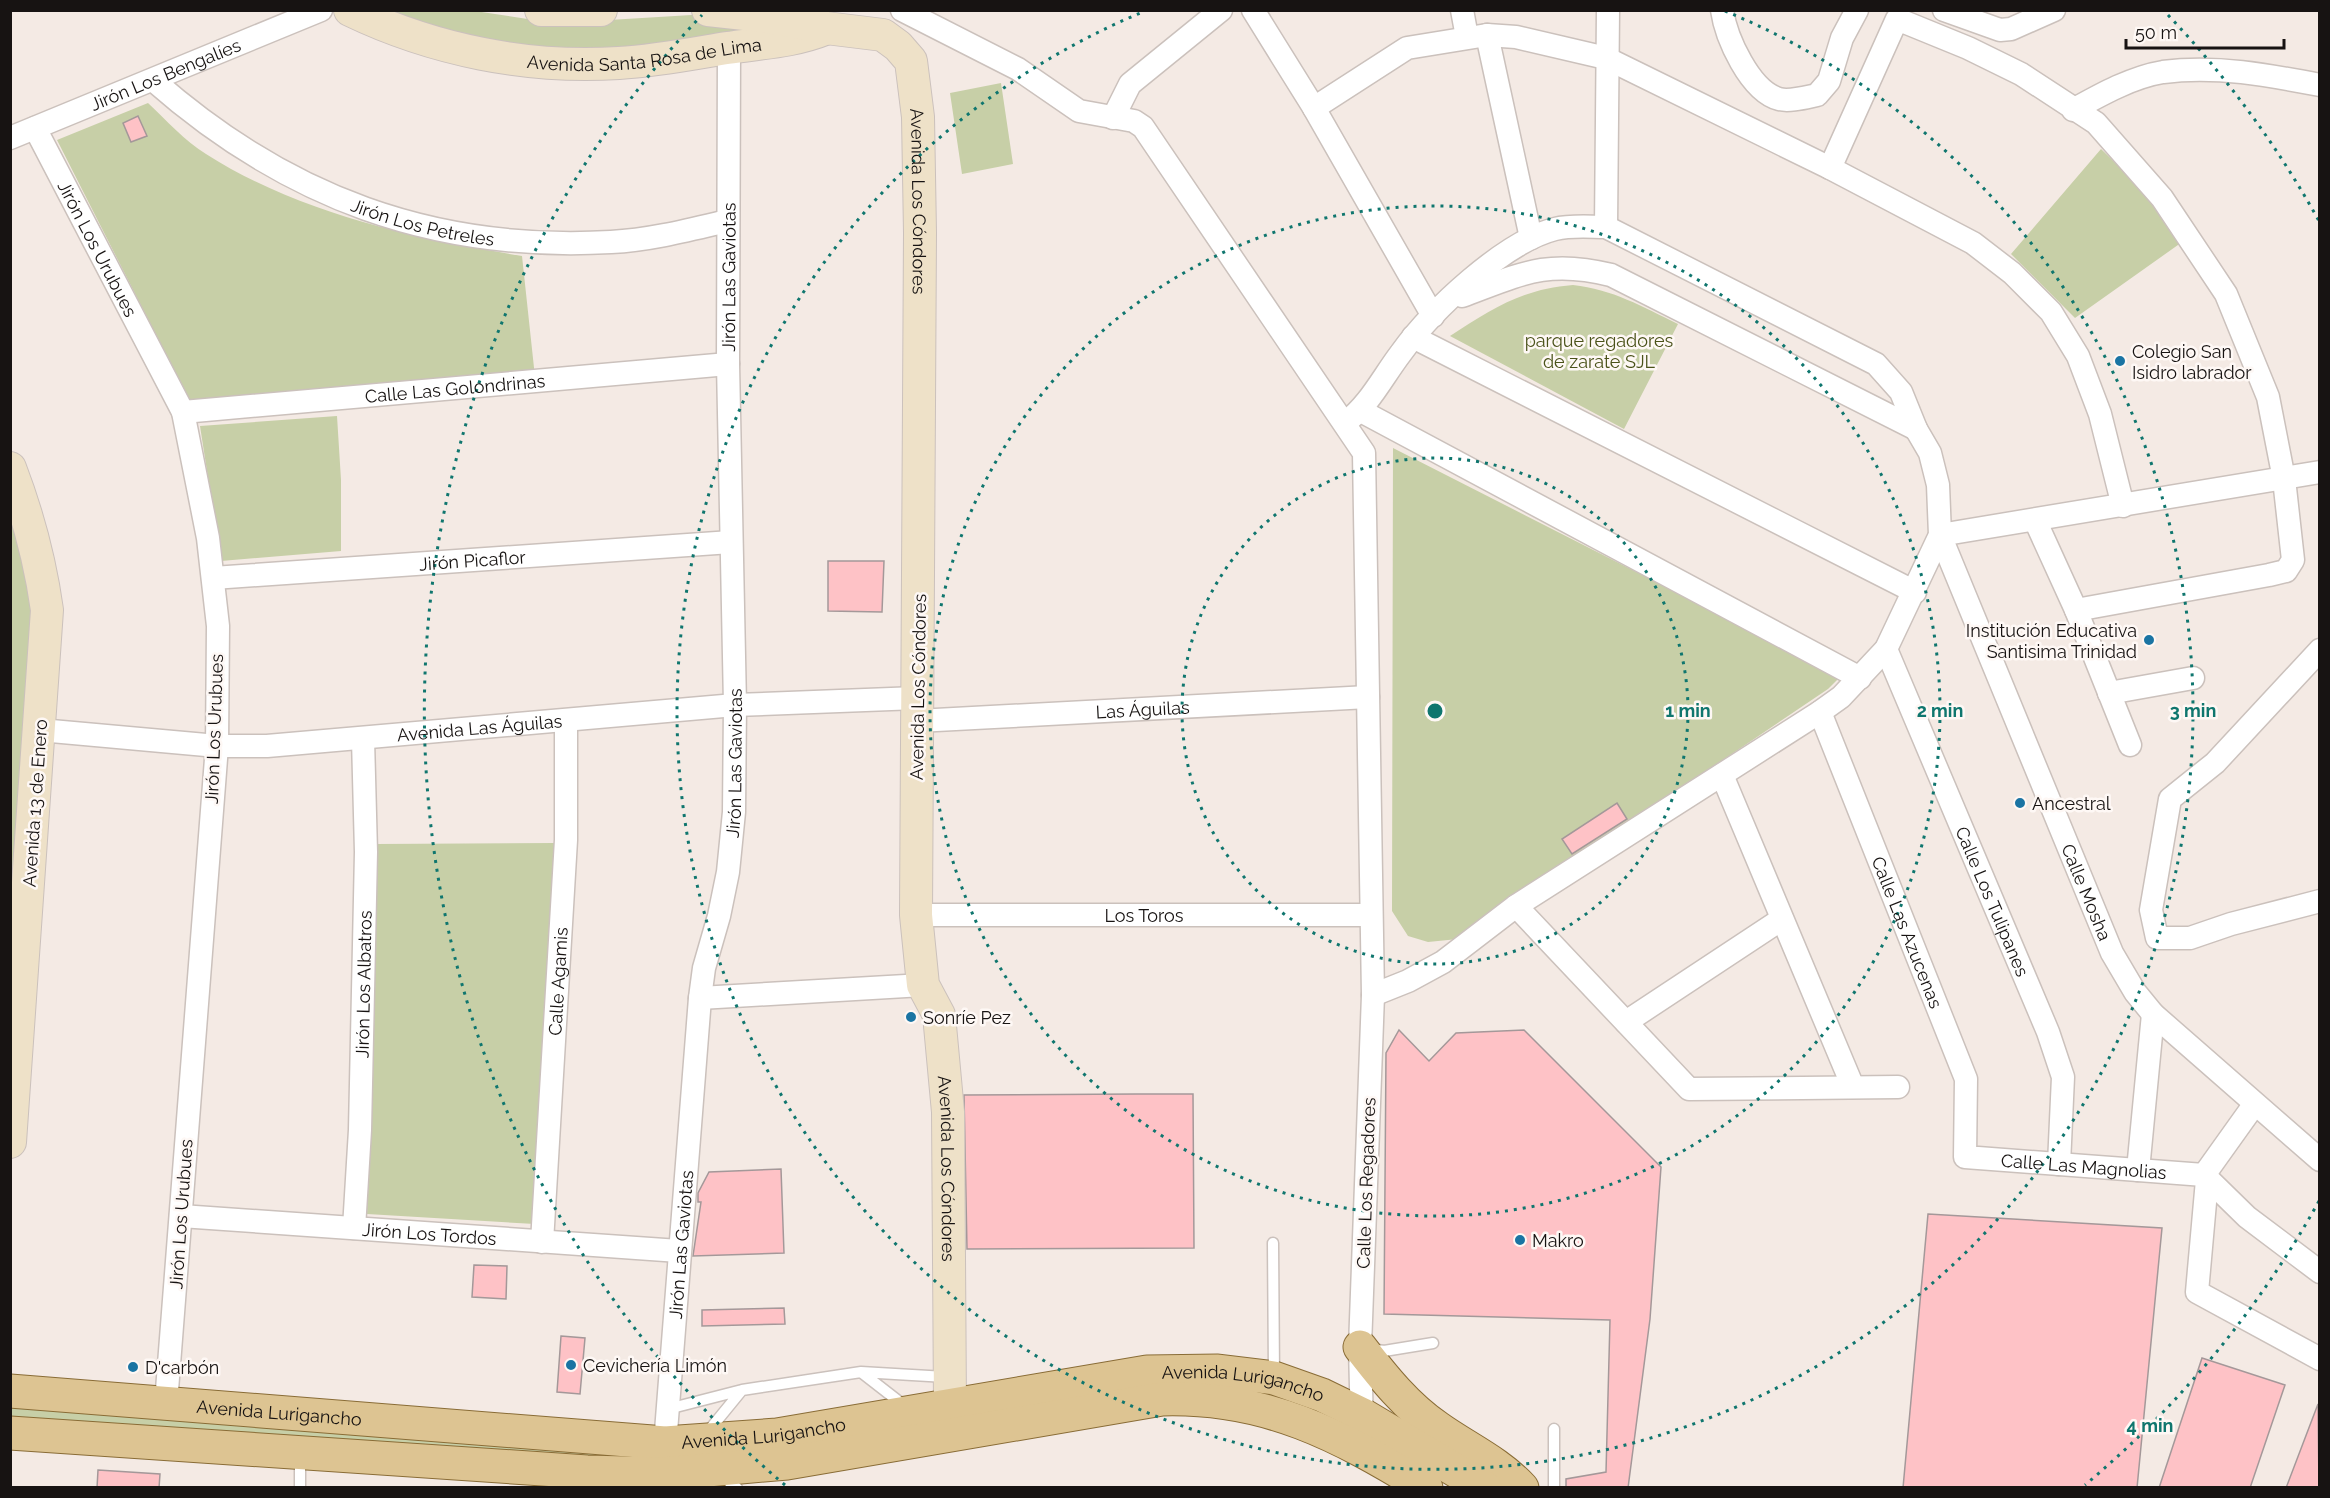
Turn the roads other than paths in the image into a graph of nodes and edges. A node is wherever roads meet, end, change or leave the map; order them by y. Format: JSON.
{"nodes":[{"id":1,"x":321,"y":10,"type":"edge"},
{"id":2,"x":350,"y":10,"type":"edge"},
{"id":3,"x":541,"y":10,"type":"edge"},
{"id":4,"x":602,"y":10,"type":"edge"},
{"id":5,"x":708,"y":10,"type":"edge"},
{"id":6,"x":902,"y":10,"type":"edge"},
{"id":7,"x":1221,"y":10,"type":"edge"},
{"id":8,"x":1253,"y":10,"type":"edge"},
{"id":9,"x":1462,"y":10,"type":"edge"},
{"id":10,"x":1608,"y":10,"type":"edge"},
{"id":11,"x":1722,"y":10,"type":"edge"},
{"id":12,"x":1857,"y":10,"type":"edge"},
{"id":13,"x":1944,"y":10,"type":"edge"},
{"id":14,"x":2054,"y":10,"type":"edge"},
{"id":15,"x":829,"y":20,"type":"edge"},
{"id":16,"x":1477,"y":36,"type":"junction"},
{"id":17,"x":729,"y":48,"type":"junction"},
{"id":18,"x":1606,"y":58,"type":"junction"},
{"id":19,"x":153,"y":80,"type":"junction"},
{"id":20,"x":2319,"y":85,"type":"edge"},
{"id":21,"x":1314,"y":108,"type":"junction"},
{"id":22,"x":2073,"y":110,"type":"junction"},
{"id":23,"x":1113,"y":118,"type":"junction"},
{"id":24,"x":35,"y":128,"type":"junction"},
{"id":25,"x":10,"y":138,"type":"edge"},
{"id":26,"x":1830,"y":168,"type":"junction"},
{"id":27,"x":727,"y":221,"type":"junction"},
{"id":28,"x":1605,"y":226,"type":"junction"},
{"id":29,"x":1531,"y":238,"type":"junction"},
{"id":30,"x":1439,"y":309,"type":"junction"},
{"id":31,"x":1413,"y":337,"type":"junction"},
{"id":32,"x":728,"y":364,"type":"junction"},
{"id":33,"x":183,"y":412,"type":"junction"},
{"id":34,"x":1353,"y":417,"type":"junction"},
{"id":35,"x":1916,"y":429,"type":"junction"},
{"id":36,"x":10,"y":468,"type":"edge"},
{"id":37,"x":2319,"y":472,"type":"edge"},
{"id":38,"x":2284,"y":479,"type":"junction"},
{"id":39,"x":2123,"y":506,"type":"junction"},
{"id":40,"x":2035,"y":520,"type":"junction"},
{"id":41,"x":1940,"y":535,"type":"junction"},
{"id":42,"x":731,"y":542,"type":"junction"},
{"id":43,"x":213,"y":578,"type":"junction"},
{"id":44,"x":1915,"y":592,"type":"junction"},
{"id":45,"x":2076,"y":610,"type":"junction"},
{"id":46,"x":1886,"y":648,"type":"junction"},
{"id":47,"x":2319,"y":650,"type":"edge"},
{"id":48,"x":1860,"y":678,"type":"junction"},
{"id":49,"x":2193,"y":678,"type":"dead end"},
{"id":50,"x":2109,"y":693,"type":"junction"},
{"id":51,"x":1368,"y":697,"type":"junction"},
{"id":52,"x":735,"y":705,"type":"junction"},
{"id":53,"x":917,"y":710,"type":"junction"},
{"id":54,"x":1820,"y":712,"type":"junction"},
{"id":55,"x":566,"y":721,"type":"junction"},
{"id":56,"x":40,"y":730,"type":"junction"},
{"id":57,"x":363,"y":739,"type":"junction"},
{"id":58,"x":2130,"y":745,"type":"dead end"},
{"id":59,"x":217,"y":746,"type":"junction"},
{"id":60,"x":1722,"y":775,"type":"junction"},
{"id":61,"x":2319,"y":901,"type":"edge"},
{"id":62,"x":1516,"y":906,"type":"junction"},
{"id":63,"x":916,"y":915,"type":"junction"},
{"id":64,"x":1371,"y":915,"type":"junction"},
{"id":65,"x":1782,"y":919,"type":"junction"},
{"id":66,"x":922,"y":985,"type":"junction"},
{"id":67,"x":1373,"y":995,"type":"junction"},
{"id":68,"x":700,"y":998,"type":"junction"},
{"id":69,"x":2153,"y":1014,"type":"junction"},
{"id":70,"x":1626,"y":1022,"type":"junction"},
{"id":71,"x":1853,"y":1087,"type":"junction"},
{"id":72,"x":1898,"y":1087,"type":"dead end"},
{"id":73,"x":2254,"y":1105,"type":"junction"},
{"id":74,"x":10,"y":1142,"type":"edge"},
{"id":75,"x":1965,"y":1157,"type":"joint"},
{"id":76,"x":2319,"y":1160,"type":"edge"},
{"id":77,"x":2059,"y":1164,"type":"junction"},
{"id":78,"x":2138,"y":1170,"type":"junction"},
{"id":79,"x":2205,"y":1177,"type":"junction"},
{"id":80,"x":181,"y":1216,"type":"junction"},
{"id":81,"x":354,"y":1228,"type":"junction"},
{"id":82,"x":542,"y":1242,"type":"junction"},
{"id":83,"x":1273,"y":1243,"type":"dead end"},
{"id":84,"x":679,"y":1251,"type":"junction"},
{"id":85,"x":2319,"y":1272,"type":"edge"},
{"id":86,"x":1433,"y":1343,"type":"dead end"},
{"id":87,"x":1360,"y":1347,"type":"junction"},
{"id":88,"x":2319,"y":1359,"type":"edge"},
{"id":89,"x":861,"y":1372,"type":"junction"},
{"id":90,"x":1274,"y":1378,"type":"junction"},
{"id":91,"x":742,"y":1390,"type":"junction"},
{"id":92,"x":10,"y":1391,"type":"edge"},
{"id":93,"x":950,"y":1391,"type":"junction"},
{"id":94,"x":166,"y":1403,"type":"junction"},
{"id":95,"x":668,"y":1409,"type":"junction"},
{"id":96,"x":910,"y":1411,"type":"junction"},
{"id":97,"x":1361,"y":1414,"type":"junction"},
{"id":98,"x":1554,"y":1429,"type":"dead end"},
{"id":99,"x":10,"y":1433,"type":"edge"},
{"id":100,"x":701,"y":1441,"type":"junction"},
{"id":101,"x":1365,"y":1451,"type":"junction"},
{"id":102,"x":300,"y":1453,"type":"junction"},
{"id":103,"x":664,"y":1459,"type":"junction"},
{"id":104,"x":726,"y":1479,"type":"edge"},
{"id":105,"x":300,"y":1488,"type":"edge"},
{"id":106,"x":1426,"y":1488,"type":"edge"},
{"id":107,"x":1485,"y":1488,"type":"edge"},
{"id":108,"x":1522,"y":1488,"type":"edge"},
{"id":109,"x":1554,"y":1488,"type":"edge"}],
"edges":[{"from":1,"to":19,"type":"street","name":"Jirón Los Bengalíes"},
{"from":2,"to":17,"type":"main road","name":"Avenida Santa Rosa de Lima"},
{"from":3,"to":4,"type":"main road"},
{"from":5,"to":15,"type":"main road","name":"Avenida Santa Rosa de Lima"},
{"from":6,"to":23,"type":"street","name":"Calle Los Regadores"},
{"from":7,"to":23,"type":"street"},
{"from":8,"to":21,"type":"street"},
{"from":9,"to":16,"type":"street"},
{"from":10,"to":18,"type":"street"},
{"from":11,"to":12,"type":"street"},
{"from":13,"to":14,"type":"street"},
{"from":15,"to":17,"type":"main road","name":"Avenida Santa Rosa de Lima"},
{"from":15,"to":53,"type":"main road","name":"Avenida Los Cóndores"},
{"from":16,"to":18,"type":"street"},
{"from":16,"to":21,"type":"street"},
{"from":16,"to":29,"type":"street"},
{"from":17,"to":27,"type":"street","name":"Jirón Las Gaviotas"},
{"from":18,"to":26,"type":"street"},
{"from":18,"to":28,"type":"street"},
{"from":19,"to":24,"type":"street","name":"Jirón Los Bengalíes"},
{"from":19,"to":27,"type":"street","name":"Jirón Los Petreles"},
{"from":20,"to":22,"type":"street"},
{"from":21,"to":30,"type":"street"},
{"from":22,"to":26,"type":"street"},
{"from":22,"to":38,"type":"street"},
{"from":23,"to":34,"type":"street","name":"Calle Los Regadores"},
{"from":24,"to":25,"type":"street","name":"Jirón Los Bengalíes"},
{"from":24,"to":33,"type":"street","name":"Jirón Los Urubues"},
{"from":26,"to":39,"type":"street"},
{"from":27,"to":32,"type":"street","name":"Jirón Las Gaviotas"},
{"from":28,"to":29,"type":"street"},
{"from":28,"to":35,"type":"street"},
{"from":29,"to":30,"type":"street"},
{"from":30,"to":31,"type":"street"},
{"from":30,"to":35,"type":"street"},
{"from":31,"to":34,"type":"street"},
{"from":31,"to":44,"type":"street"},
{"from":32,"to":33,"type":"street","name":"Calle Las Golondrinas"},
{"from":32,"to":42,"type":"street","name":"Jirón Las Gaviotas"},
{"from":33,"to":43,"type":"street","name":"Jirón Los Urubues"},
{"from":34,"to":48,"type":"street"},
{"from":34,"to":51,"type":"street","name":"Calle Los Regadores"},
{"from":35,"to":41,"type":"street"},
{"from":36,"to":56,"type":"main road","name":"Avenida 13 de Enero"},
{"from":37,"to":38,"type":"street"},
{"from":38,"to":39,"type":"street"},
{"from":38,"to":45,"type":"street"},
{"from":39,"to":40,"type":"street"},
{"from":40,"to":41,"type":"street"},
{"from":40,"to":45,"type":"street"},
{"from":41,"to":44,"type":"street"},
{"from":41,"to":69,"type":"street","name":"Calle Mosha"},
{"from":42,"to":43,"type":"street","name":"Jirón Picaflor"},
{"from":42,"to":52,"type":"street","name":"Jirón Las Gaviotas"},
{"from":43,"to":59,"type":"street","name":"Jirón Los Urubues"},
{"from":44,"to":46,"type":"street"},
{"from":45,"to":50,"type":"street"},
{"from":46,"to":48,"type":"street"},
{"from":46,"to":77,"type":"street","name":"Calle Los Tulipanes"},
{"from":47,"to":61,"type":"street"},
{"from":48,"to":54,"type":"street"},
{"from":49,"to":50,"type":"street"},
{"from":50,"to":58,"type":"street"},
{"from":51,"to":53,"type":"street","name":"Las Águilas"},
{"from":51,"to":64,"type":"street","name":"Calle Los Regadores"},
{"from":52,"to":53,"type":"street","name":"Avenida Las Águilas"},
{"from":52,"to":55,"type":"street","name":"Avenida Las Águilas"},
{"from":52,"to":68,"type":"street","name":"Jirón Las Gaviotas"},
{"from":53,"to":63,"type":"main road","name":"Avenida Los Cóndores"},
{"from":54,"to":60,"type":"street"},
{"from":54,"to":75,"type":"street","name":"Calle Las Azucenas"},
{"from":55,"to":57,"type":"street","name":"Avenida Las Águilas"},
{"from":55,"to":82,"type":"street","name":"Calle Agamis"},
{"from":56,"to":59,"type":"street","name":"Avenida Las Águilas"},
{"from":56,"to":74,"type":"main road","name":"Avenida 13 de Enero"},
{"from":57,"to":59,"type":"street","name":"Avenida Las Águilas"},
{"from":57,"to":81,"type":"street","name":"Jirón Los Albatros"},
{"from":59,"to":80,"type":"street","name":"Jirón Los Urubues"},
{"from":60,"to":62,"type":"street"},
{"from":60,"to":65,"type":"street"},
{"from":62,"to":67,"type":"street"},
{"from":62,"to":70,"type":"street"},
{"from":63,"to":64,"type":"street","name":"Los Toros"},
{"from":63,"to":66,"type":"main road","name":"Avenida Los Cóndores"},
{"from":64,"to":67,"type":"street","name":"Calle Los Regadores"},
{"from":65,"to":70,"type":"street"},
{"from":65,"to":71,"type":"street"},
{"from":66,"to":68,"type":"street"},
{"from":66,"to":93,"type":"main road","name":"Avenida Los Cóndores"},
{"from":67,"to":87,"type":"street","name":"Calle Los Regadores"},
{"from":68,"to":84,"type":"street","name":"Jirón Las Gaviotas"},
{"from":69,"to":73,"type":"street","name":"Calle Mosha"},
{"from":69,"to":78,"type":"street"},
{"from":70,"to":71,"type":"street"},
{"from":71,"to":72,"type":"street"},
{"from":73,"to":76,"type":"street","name":"Calle Mosha"},
{"from":73,"to":79,"type":"street"},
{"from":75,"to":77,"type":"street","name":"Calle Las Magnolias"},
{"from":77,"to":78,"type":"street","name":"Calle Las Magnolias"},
{"from":78,"to":79,"type":"street","name":"Calle Las Magnolias"},
{"from":79,"to":85,"type":"street"},
{"from":79,"to":88,"type":"street"},
{"from":80,"to":81,"type":"street","name":"Jirón Los Tordos"},
{"from":80,"to":94,"type":"street","name":"Jirón Los Urubues"},
{"from":81,"to":82,"type":"street","name":"Jirón Los Tordos"},
{"from":82,"to":84,"type":"street","name":"Jirón Los Tordos"},
{"from":83,"to":90,"type":"lane"},
{"from":84,"to":95,"type":"street","name":"Jirón Las Gaviotas"},
{"from":86,"to":87,"type":"lane"},
{"from":87,"to":97,"type":"street","name":"Calle Los Regadores"},
{"from":87,"to":108,"type":"main road"},
{"from":89,"to":91,"type":"lane"},
{"from":89,"to":93,"type":"lane"},
{"from":89,"to":96,"type":"lane"},
{"from":90,"to":93,"type":"main road","name":"Avenida Lurigancho"},
{"from":90,"to":97,"type":"main road","name":"Avenida Lurigancho"},
{"from":91,"to":95,"type":"lane"},
{"from":91,"to":100,"type":"lane"},
{"from":92,"to":94,"type":"main road","name":"Avenida Lurigancho"},
{"from":93,"to":96,"type":"main road","name":"Avenida Lurigancho"},
{"from":94,"to":103,"type":"main road","name":"Avenida Lurigancho"},
{"from":95,"to":103,"type":"street","name":"Jirón Las Gaviotas"},
{"from":96,"to":100,"type":"main road","name":"Avenida Lurigancho"},
{"from":97,"to":101,"type":"street","name":"Calle Los Regadores"},
{"from":97,"to":107,"type":"main road","name":"Avenida Lurigancho"},
{"from":98,"to":109,"type":"lane"},
{"from":99,"to":102,"type":"main road","name":"Avenida Lurigancho"},
{"from":100,"to":103,"type":"main road","name":"Avenida Lurigancho"},
{"from":101,"to":104,"type":"main road","name":"Avenida Lurigancho"},
{"from":101,"to":106,"type":"main road","name":"Avenida Lurigancho"},
{"from":102,"to":103,"type":"main road","name":"Avenida Lurigancho"},
{"from":102,"to":105,"type":"lane"},
{"from":103,"to":104,"type":"main road","name":"Avenida Lurigancho"}]}
